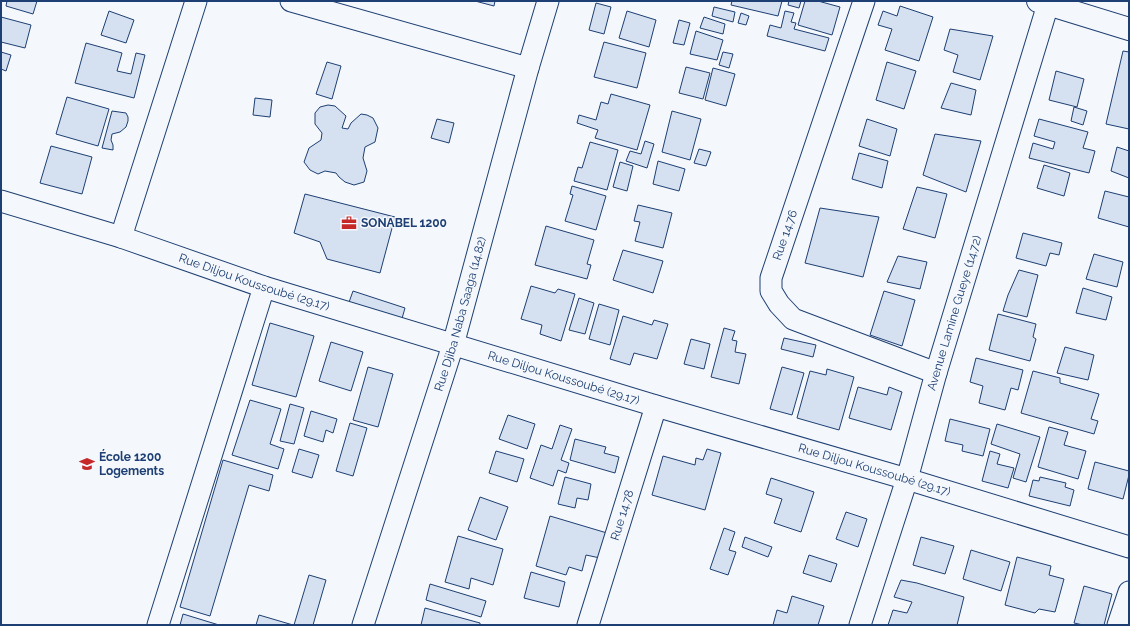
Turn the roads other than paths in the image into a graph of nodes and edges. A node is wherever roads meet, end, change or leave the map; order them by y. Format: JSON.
{"nodes":[{"id":1,"x":196,"y":1,"type":"edge"},
{"id":2,"x":291,"y":1,"type":"edge"},
{"id":3,"x":548,"y":1,"type":"edge"},
{"id":4,"x":864,"y":1,"type":"edge"},
{"id":5,"x":1045,"y":2,"type":"edge"},
{"id":6,"x":1129,"y":29,"type":"edge"},
{"id":7,"x":528,"y":68,"type":"junction"},
{"id":8,"x":1,"y":201,"type":"edge"},
{"id":9,"x":121,"y":237,"type":"junction"},
{"id":10,"x":264,"y":287,"type":"junction"},
{"id":11,"x":453,"y":344,"type":"junction"},
{"id":12,"x":936,"y":373,"type":"junction"},
{"id":13,"x":656,"y":406,"type":"junction"},
{"id":14,"x":907,"y":479,"type":"junction"},
{"id":15,"x":1129,"y":547,"type":"edge"},
{"id":16,"x":1129,"y":592,"type":"edge"},
{"id":17,"x":158,"y":625,"type":"edge"},
{"id":18,"x":363,"y":625,"type":"edge"},
{"id":19,"x":588,"y":625,"type":"edge"},
{"id":20,"x":860,"y":625,"type":"edge"},
{"id":21,"x":1118,"y":625,"type":"edge"}],
"edges":[{"from":1,"to":9,"type":"street"},
{"from":2,"to":7,"type":"street"},
{"from":3,"to":7,"type":"street","name":"Rue Djiba Naba Saaga (14.82)"},
{"from":4,"to":12,"type":"street","name":"Rue 14.76"},
{"from":5,"to":6,"type":"street"},
{"from":5,"to":12,"type":"street","name":"Avenue Lamine Gueye (14.72)"},
{"from":7,"to":11,"type":"street","name":"Rue Djiba Naba Saaga (14.82)"},
{"from":8,"to":9,"type":"street","name":"Rue Diljou Koussoubé (29.17)"},
{"from":9,"to":10,"type":"street","name":"Rue Diljou Koussoubé (29.17)"},
{"from":10,"to":11,"type":"street","name":"Rue Diljou Koussoubé (29.17)"},
{"from":10,"to":17,"type":"street"},
{"from":11,"to":13,"type":"street","name":"Rue Diljou Koussoubé (29.17)"},
{"from":11,"to":18,"type":"street","name":"Rue Djiba Naba Saaga (14.82)"},
{"from":12,"to":14,"type":"street","name":"Avenue Lamine Gueye (14.72)"},
{"from":13,"to":14,"type":"street","name":"Rue Diljou Koussoubé (29.17)"},
{"from":13,"to":19,"type":"street","name":"Rue 14.78"},
{"from":14,"to":15,"type":"street","name":"Rue Diljou Koussoubé (29.17)"},
{"from":14,"to":20,"type":"street","name":"Avenue Lamine Gueye (14.72)"},
{"from":16,"to":21,"type":"street"}]}
